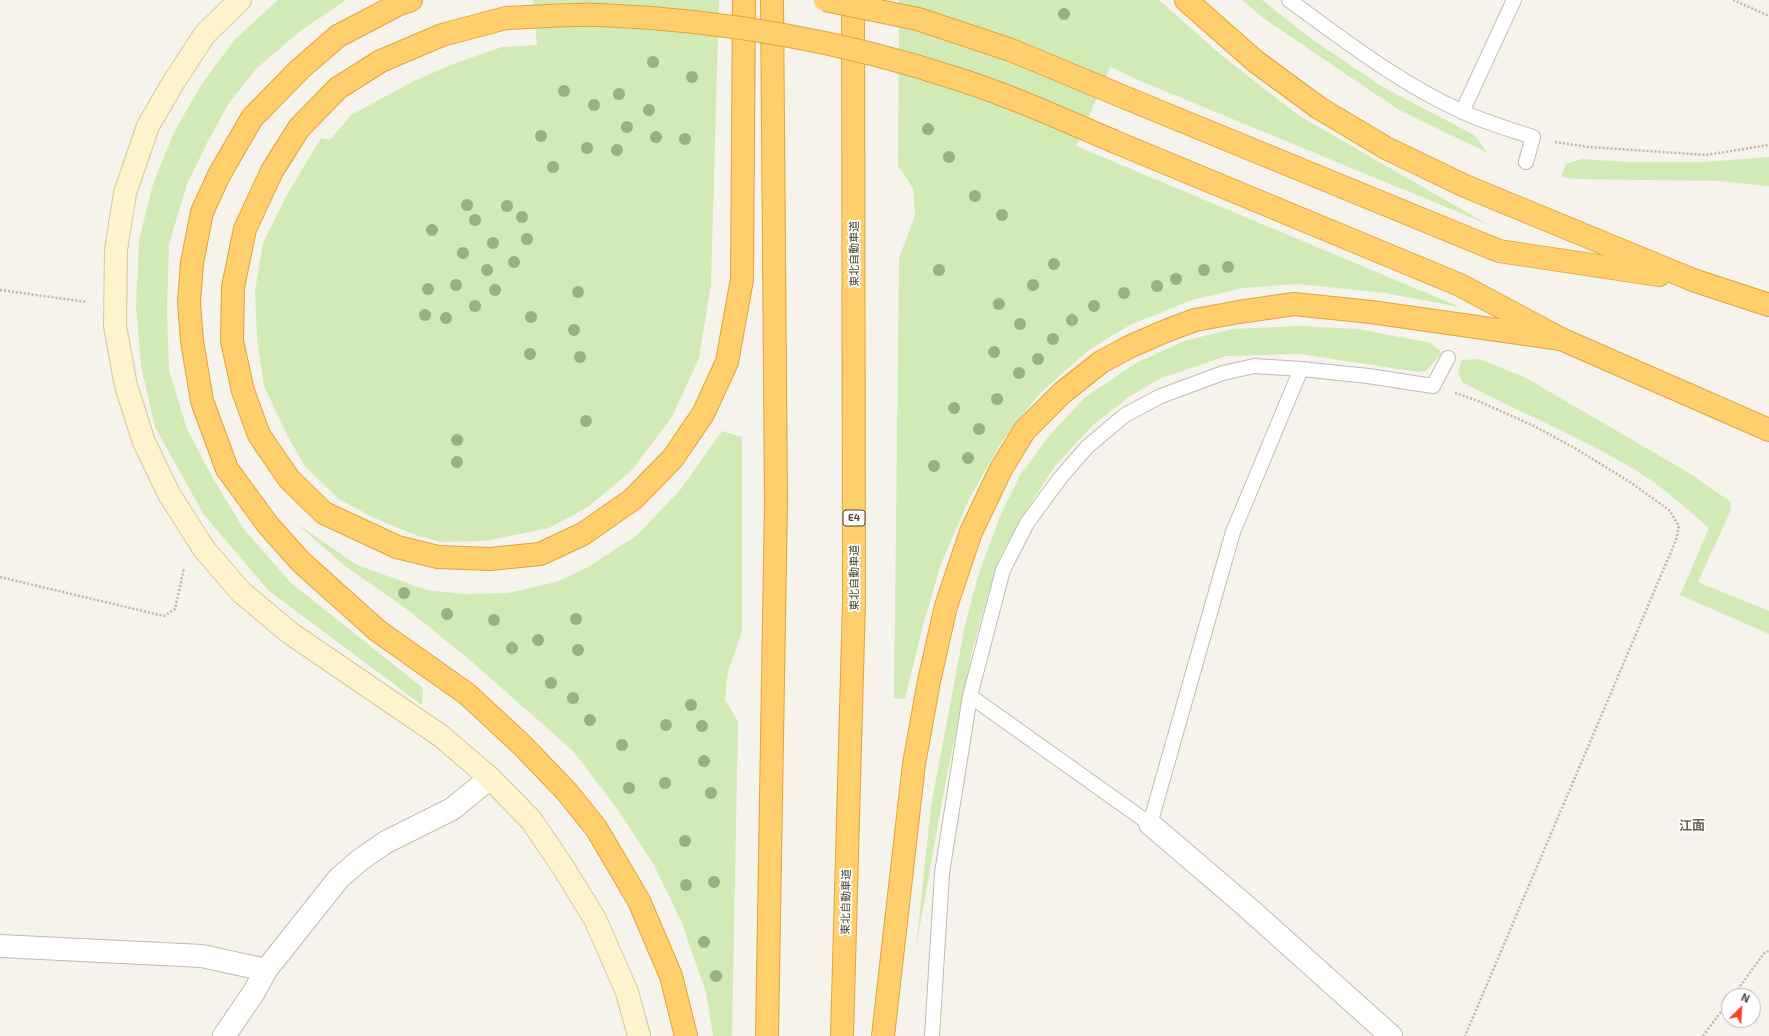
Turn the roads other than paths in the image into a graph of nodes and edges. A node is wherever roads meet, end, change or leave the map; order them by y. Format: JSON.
{"nodes":[{"id":1,"x":240,"y":0,"type":"edge"},
{"id":2,"x":411,"y":0,"type":"edge"},
{"id":3,"x":744,"y":0,"type":"edge"},
{"id":4,"x":772,"y":0,"type":"edge"},
{"id":5,"x":825,"y":0,"type":"edge"},
{"id":6,"x":854,"y":0,"type":"edge"},
{"id":7,"x":1186,"y":0,"type":"edge"},
{"id":8,"x":1289,"y":0,"type":"edge"},
{"id":9,"x":1514,"y":0,"type":"edge"},
{"id":10,"x":1462,"y":112,"type":"junction"},
{"id":11,"x":1526,"y":162,"type":"dead end"},
{"id":12,"x":1693,"y":280,"type":"junction"},
{"id":13,"x":1769,"y":305,"type":"edge"},
{"id":14,"x":1561,"y":339,"type":"junction"},
{"id":15,"x":1448,"y":358,"type":"dead end"},
{"id":16,"x":1301,"y":368,"type":"junction"},
{"id":17,"x":1769,"y":430,"type":"edge"},
{"id":18,"x":970,"y":696,"type":"junction"},
{"id":19,"x":490,"y":778,"type":"junction"},
{"id":20,"x":1150,"y":824,"type":"junction"},
{"id":21,"x":0,"y":946,"type":"edge"},
{"id":22,"x":266,"y":970,"type":"junction"},
{"id":23,"x":224,"y":1036,"type":"edge"},
{"id":24,"x":639,"y":1036,"type":"edge"},
{"id":25,"x":686,"y":1036,"type":"edge"},
{"id":26,"x":767,"y":1036,"type":"edge"},
{"id":27,"x":842,"y":1036,"type":"edge"},
{"id":28,"x":883,"y":1036,"type":"edge"},
{"id":29,"x":932,"y":1036,"type":"edge"},
{"id":30,"x":1391,"y":1036,"type":"edge"}],
"edges":[{"from":1,"to":19,"type":"street"},
{"from":2,"to":25,"type":"highway"},
{"from":3,"to":14,"type":"highway","bridge":true},
{"from":4,"to":26,"type":"highway"},
{"from":5,"to":12,"type":"highway","bridge":true},
{"from":6,"to":27,"type":"highway","name":"東北自動車道","number":"E4"},
{"from":7,"to":12,"type":"highway"},
{"from":8,"to":10,"type":"lane"},
{"from":9,"to":10,"type":"lane"},
{"from":10,"to":11,"type":"lane"},
{"from":12,"to":13,"type":"highway"},
{"from":14,"to":17,"type":"highway"},
{"from":14,"to":28,"type":"highway"},
{"from":15,"to":16,"type":"lane"},
{"from":16,"to":18,"type":"lane"},
{"from":16,"to":20,"type":"lane"},
{"from":18,"to":20,"type":"lane"},
{"from":18,"to":29,"type":"lane"},
{"from":19,"to":22,"type":"street"},
{"from":19,"to":24,"type":"street"},
{"from":20,"to":30,"type":"street"},
{"from":21,"to":22,"type":"street"},
{"from":22,"to":23,"type":"street"}]}
